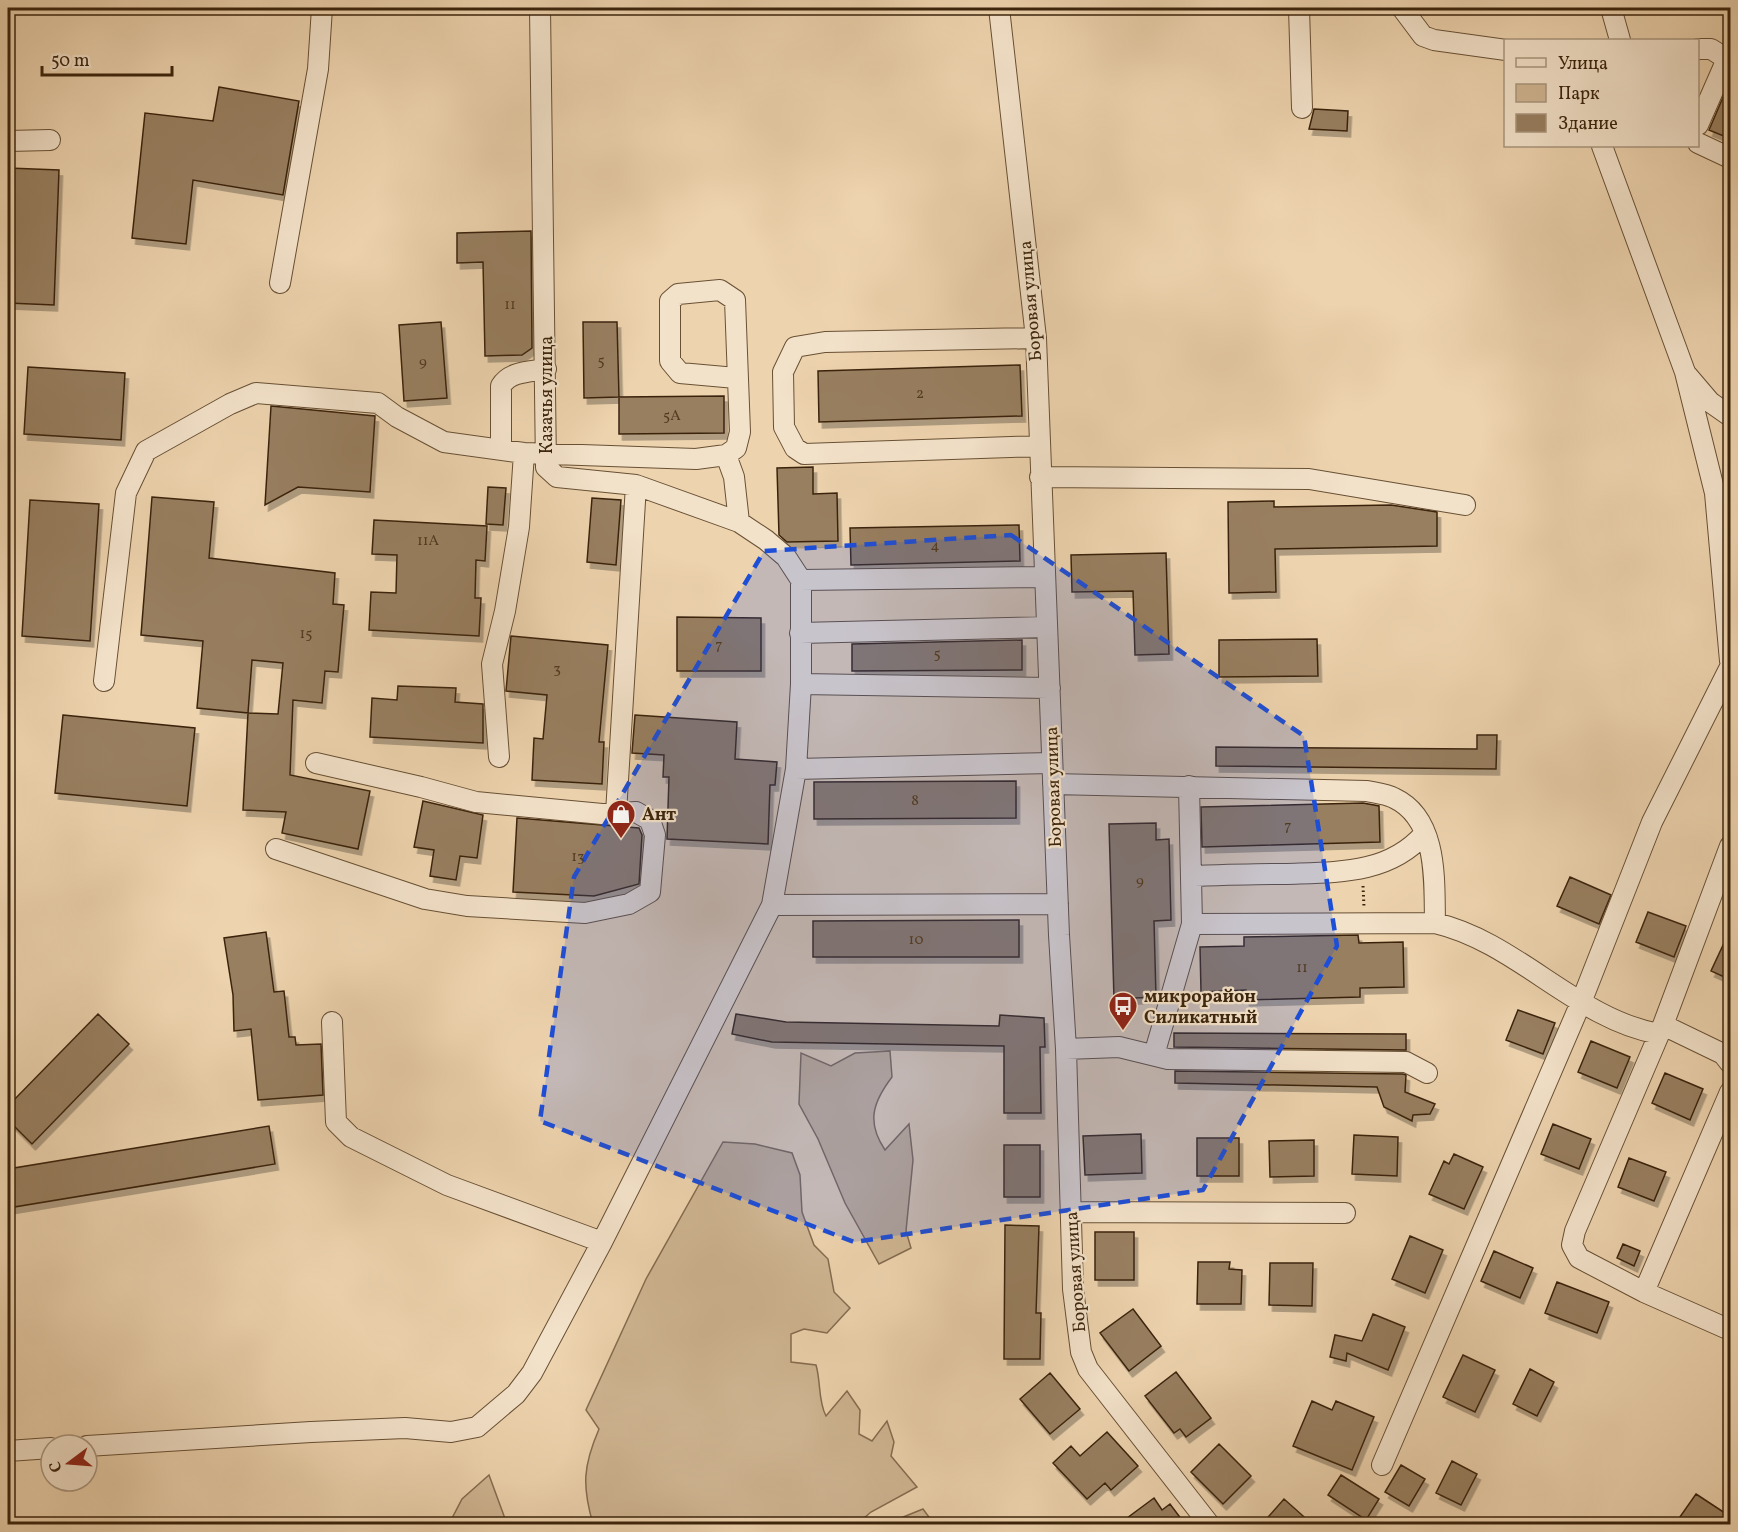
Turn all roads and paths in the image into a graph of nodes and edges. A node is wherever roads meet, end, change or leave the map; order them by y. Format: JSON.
{"nodes":[{"id":1,"x":322,"y":8,"type":"edge"},
{"id":2,"x":540,"y":8,"type":"edge"},
{"id":3,"x":999,"y":8,"type":"edge"},
{"id":4,"x":1299,"y":8,"type":"edge"},
{"id":5,"x":1402,"y":8,"type":"edge"},
{"id":6,"x":1611,"y":8,"type":"edge"},
{"id":7,"x":1620,"y":39,"type":"edge"},
{"id":8,"x":1699,"y":49,"type":"edge"},
{"id":9,"x":1504,"y":51,"type":"edge"},
{"id":10,"x":1729,"y":59,"type":"edge"},
{"id":11,"x":1302,"y":108,"type":"dead end"},
{"id":12,"x":1699,"y":123,"type":"edge"},
{"id":13,"x":50,"y":140,"type":"dead end"},
{"id":14,"x":8,"y":141,"type":"edge"},
{"id":15,"x":1699,"y":143,"type":"edge"},
{"id":16,"x":1602,"y":147,"type":"edge"},
{"id":17,"x":1731,"y":158,"type":"edge"},
{"id":18,"x":280,"y":283,"type":"dead end"},
{"id":19,"x":1036,"y":338,"type":"junction"},
{"id":20,"x":546,"y":369,"type":"junction"},
{"id":21,"x":1684,"y":372,"type":"junction"},
{"id":22,"x":736,"y":378,"type":"junction"},
{"id":23,"x":1731,"y":416,"type":"edge"},
{"id":24,"x":1039,"y":446,"type":"junction"},
{"id":25,"x":501,"y":450,"type":"junction"},
{"id":26,"x":524,"y":453,"type":"junction"},
{"id":27,"x":546,"y":453,"type":"junction"},
{"id":28,"x":726,"y":455,"type":"junction"},
{"id":29,"x":1040,"y":477,"type":"junction"},
{"id":30,"x":636,"y":485,"type":"junction"},
{"id":31,"x":1465,"y":505,"type":"dead end"},
{"id":32,"x":739,"y":522,"type":"junction"},
{"id":33,"x":1044,"y":577,"type":"junction"},
{"id":34,"x":801,"y":580,"type":"junction"},
{"id":35,"x":1047,"y":627,"type":"junction"},
{"id":36,"x":800,"y":633,"type":"junction"},
{"id":37,"x":1731,"y":661,"type":"edge"},
{"id":38,"x":1731,"y":667,"type":"edge"},
{"id":39,"x":104,"y":681,"type":"dead end"},
{"id":40,"x":801,"y":684,"type":"junction"},
{"id":41,"x":1050,"y":688,"type":"junction"},
{"id":42,"x":499,"y":757,"type":"dead end"},
{"id":43,"x":316,"y":763,"type":"dead end"},
{"id":44,"x":1052,"y":763,"type":"junction"},
{"id":45,"x":796,"y":769,"type":"junction"},
{"id":46,"x":1053,"y":784,"type":"junction"},
{"id":47,"x":1189,"y":786,"type":"junction"},
{"id":48,"x":616,"y":813,"type":"junction"},
{"id":49,"x":1424,"y":834,"type":"junction"},
{"id":50,"x":1731,"y":846,"type":"edge"},
{"id":51,"x":276,"y":849,"type":"dead end"},
{"id":52,"x":1363,"y":869,"type":"junction"},
{"id":53,"x":1192,"y":876,"type":"junction"},
{"id":54,"x":1058,"y":904,"type":"junction"},
{"id":55,"x":772,"y":905,"type":"junction"},
{"id":56,"x":1435,"y":923,"type":"junction"},
{"id":57,"x":1192,"y":924,"type":"junction"},
{"id":58,"x":1365,"y":924,"type":"junction"},
{"id":59,"x":1582,"y":1000,"type":"junction"},
{"id":60,"x":332,"y":1022,"type":"dead end"},
{"id":61,"x":1661,"y":1029,"type":"junction"},
{"id":62,"x":1066,"y":1049,"type":"junction"},
{"id":63,"x":1154,"y":1056,"type":"junction"},
{"id":64,"x":1731,"y":1063,"type":"edge"},
{"id":65,"x":1427,"y":1073,"type":"dead end"},
{"id":66,"x":1731,"y":1092,"type":"edge"},
{"id":67,"x":1071,"y":1212,"type":"junction"},
{"id":68,"x":1345,"y":1213,"type":"dead end"},
{"id":69,"x":602,"y":1242,"type":"junction"},
{"id":70,"x":1644,"y":1292,"type":"junction"},
{"id":71,"x":1731,"y":1330,"type":"edge"},
{"id":72,"x":99,"y":1445,"type":"edge"},
{"id":73,"x":39,"y":1449,"type":"edge"},
{"id":74,"x":8,"y":1451,"type":"edge"},
{"id":75,"x":1382,"y":1465,"type":"dead end"},
{"id":76,"x":1209,"y":1524,"type":"edge"}],
"edges":[{"from":1,"to":18,"type":"street"},
{"from":2,"to":20,"type":"street","name":"Казачья улица"},
{"from":3,"to":19,"type":"street","name":"Боровая улица"},
{"from":4,"to":11,"type":"street"},
{"from":5,"to":9,"type":"street"},
{"from":6,"to":7,"type":"street"},
{"from":8,"to":10,"type":"street"},
{"from":10,"to":12,"type":"street"},
{"from":13,"to":14,"type":"street"},
{"from":15,"to":17,"type":"street"},
{"from":16,"to":21,"type":"street"},
{"from":19,"to":24,"type":"street","name":"Боровая улица"},
{"from":19,"to":24,"type":"street"},
{"from":20,"to":25,"type":"street"},
{"from":20,"to":27,"type":"street","name":"Казачья улица"},
{"from":21,"to":23,"type":"street"},
{"from":21,"to":37,"type":"street"},
{"from":22,"to":22,"type":"street"},
{"from":22,"to":28,"type":"street"},
{"from":24,"to":29,"type":"street","name":"Боровая улица"},
{"from":25,"to":26,"type":"street"},
{"from":25,"to":39,"type":"street"},
{"from":26,"to":27,"type":"street"},
{"from":26,"to":42,"type":"street"},
{"from":27,"to":28,"type":"street"},
{"from":27,"to":30,"type":"street","name":"Казачья улица"},
{"from":28,"to":32,"type":"street"},
{"from":29,"to":31,"type":"street"},
{"from":29,"to":33,"type":"street","name":"Боровая улица"},
{"from":30,"to":32,"type":"street","name":"Казачья улица"},
{"from":30,"to":48,"type":"street"},
{"from":32,"to":34,"type":"street","name":"Казачья улица"},
{"from":33,"to":34,"type":"street"},
{"from":33,"to":35,"type":"street","name":"Боровая улица"},
{"from":34,"to":36,"type":"street"},
{"from":35,"to":36,"type":"street"},
{"from":35,"to":41,"type":"street","name":"Боровая улица"},
{"from":36,"to":40,"type":"street"},
{"from":38,"to":59,"type":"street"},
{"from":40,"to":41,"type":"street"},
{"from":40,"to":45,"type":"street"},
{"from":41,"to":44,"type":"street","name":"Боровая улица"},
{"from":43,"to":48,"type":"street"},
{"from":44,"to":45,"type":"street"},
{"from":44,"to":46,"type":"street","name":"Боровая улица"},
{"from":45,"to":55,"type":"street"},
{"from":46,"to":47,"type":"street"},
{"from":46,"to":54,"type":"street","name":"Боровая улица"},
{"from":47,"to":49,"type":"street"},
{"from":47,"to":53,"type":"street"},
{"from":48,"to":51,"type":"street"},
{"from":49,"to":52,"type":"street"},
{"from":49,"to":56,"type":"street"},
{"from":50,"to":61,"type":"street"},
{"from":52,"to":53,"type":"street"},
{"from":52,"to":58,"type":"path"},
{"from":53,"to":57,"type":"street"},
{"from":54,"to":55,"type":"street"},
{"from":54,"to":62,"type":"street","name":"Боровая улица"},
{"from":55,"to":69,"type":"street"},
{"from":56,"to":58,"type":"street"},
{"from":56,"to":59,"type":"street"},
{"from":57,"to":58,"type":"street"},
{"from":57,"to":63,"type":"street"},
{"from":59,"to":61,"type":"street"},
{"from":59,"to":75,"type":"street"},
{"from":60,"to":69,"type":"street"},
{"from":61,"to":64,"type":"street"},
{"from":61,"to":70,"type":"street"},
{"from":62,"to":63,"type":"street"},
{"from":62,"to":67,"type":"street","name":"Боровая улица"},
{"from":63,"to":65,"type":"street"},
{"from":66,"to":70,"type":"street"},
{"from":67,"to":68,"type":"street"},
{"from":67,"to":76,"type":"street","name":"Боровая улица"},
{"from":69,"to":72,"type":"street"},
{"from":70,"to":71,"type":"street"},
{"from":73,"to":74,"type":"street"}]}
